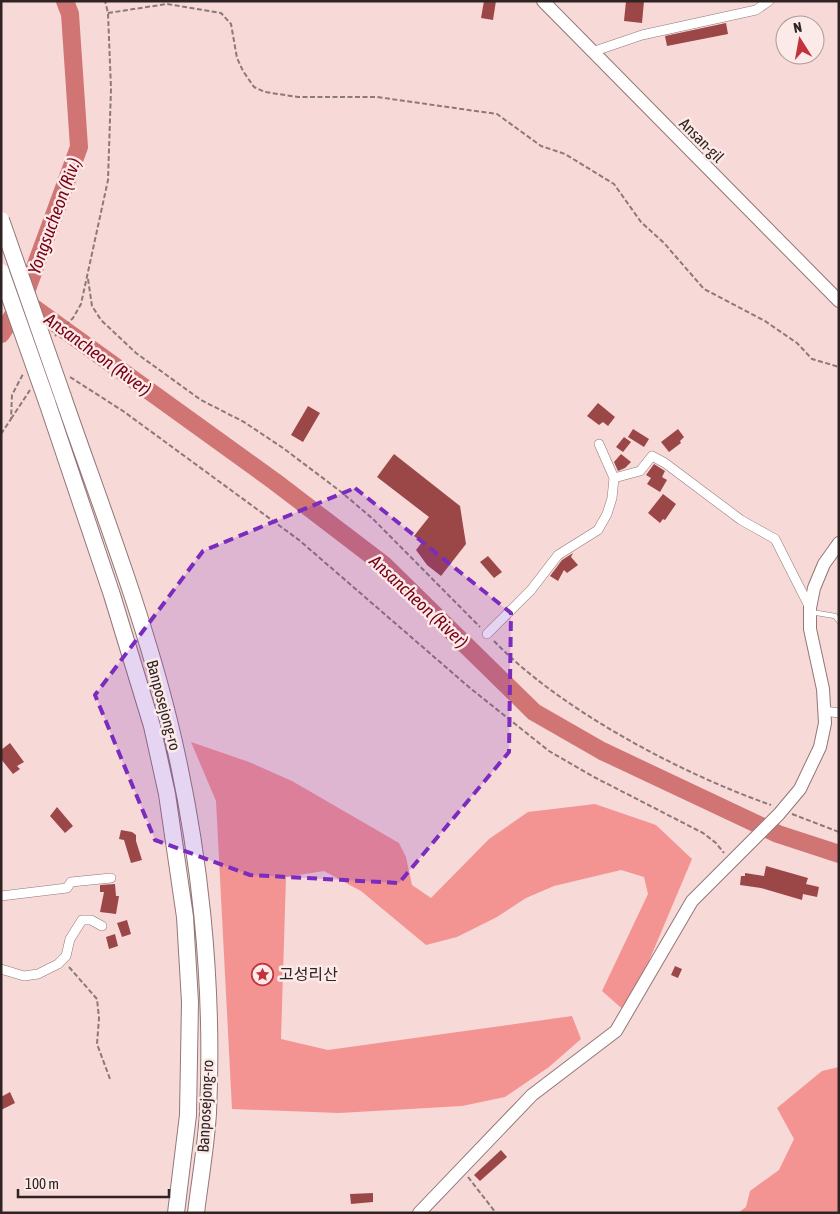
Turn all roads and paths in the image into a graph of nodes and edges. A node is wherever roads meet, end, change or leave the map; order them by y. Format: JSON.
{"nodes":[{"id":1,"x":105,"y":1,"type":"edge"},
{"id":2,"x":543,"y":1,"type":"edge"},
{"id":3,"x":769,"y":1,"type":"edge"},
{"id":4,"x":108,"y":13,"type":"junction"},
{"id":5,"x":592,"y":52,"type":"junction"},
{"id":6,"x":1,"y":220,"type":"edge"},
{"id":7,"x":1,"y":272,"type":"edge"},
{"id":8,"x":88,"y":279,"type":"junction"},
{"id":9,"x":839,"y":301,"type":"edge"},
{"id":10,"x":55,"y":337,"type":"dead end"},
{"id":11,"x":839,"y":367,"type":"edge"},
{"id":12,"x":25,"y":370,"type":"dead end"},
{"id":13,"x":64,"y":374,"type":"dead end"},
{"id":14,"x":33,"y":386,"type":"dead end"},
{"id":15,"x":11,"y":419,"type":"junction"},
{"id":16,"x":1,"y":434,"type":"edge"},
{"id":17,"x":599,"y":444,"type":"dead end"},
{"id":18,"x":614,"y":478,"type":"junction"},
{"id":19,"x":839,"y":543,"type":"edge"},
{"id":20,"x":810,"y":610,"type":"junction"},
{"id":21,"x":839,"y":621,"type":"edge"},
{"id":22,"x":487,"y":634,"type":"junction"},
{"id":23,"x":824,"y":711,"type":"junction"},
{"id":24,"x":839,"y":713,"type":"edge"},
{"id":25,"x":781,"y":811,"type":"junction"},
{"id":26,"x":839,"y":832,"type":"edge"},
{"id":27,"x":732,"y":860,"type":"junction"},
{"id":28,"x":111,"y":878,"type":"dead end"},
{"id":29,"x":1,"y":896,"type":"edge"},
{"id":30,"x":102,"y":926,"type":"dead end"},
{"id":31,"x":62,"y":959,"type":"junction"},
{"id":32,"x":1,"y":969,"type":"edge"},
{"id":33,"x":110,"y":1079,"type":"dead end"},
{"id":34,"x":462,"y":1169,"type":"junction"},
{"id":35,"x":176,"y":1213,"type":"edge"},
{"id":36,"x":196,"y":1213,"type":"edge"},
{"id":37,"x":419,"y":1213,"type":"edge"},
{"id":38,"x":496,"y":1213,"type":"edge"}],
"edges":[{"from":1,"to":4,"type":"path"},
{"from":2,"to":5,"type":"street","name":"Ansan-gil"},
{"from":3,"to":5,"type":"street"},
{"from":4,"to":8,"type":"path"},
{"from":4,"to":11,"type":"path"},
{"from":5,"to":9,"type":"street","name":"Ansan-gil"},
{"from":6,"to":36,"type":"highway","name":"Banposejong-ro","bridge":true},
{"from":7,"to":35,"type":"highway","name":"Banposejong-ro","bridge":true},
{"from":8,"to":10,"type":"path"},
{"from":8,"to":22,"type":"path"},
{"from":12,"to":15,"type":"path"},
{"from":13,"to":27,"type":"path"},
{"from":14,"to":15,"type":"path"},
{"from":15,"to":16,"type":"path"},
{"from":17,"to":18,"type":"street"},
{"from":18,"to":20,"type":"street"},
{"from":18,"to":22,"type":"street"},
{"from":19,"to":20,"type":"street"},
{"from":20,"to":21,"type":"lane"},
{"from":20,"to":23,"type":"street"},
{"from":22,"to":25,"type":"path"},
{"from":23,"to":24,"type":"street"},
{"from":23,"to":25,"type":"street"},
{"from":25,"to":26,"type":"path"},
{"from":25,"to":27,"type":"street"},
{"from":27,"to":34,"type":"street"},
{"from":28,"to":29,"type":"street"},
{"from":30,"to":31,"type":"street"},
{"from":31,"to":32,"type":"street"},
{"from":31,"to":33,"type":"path"},
{"from":34,"to":37,"type":"street"},
{"from":34,"to":38,"type":"path"}]}
